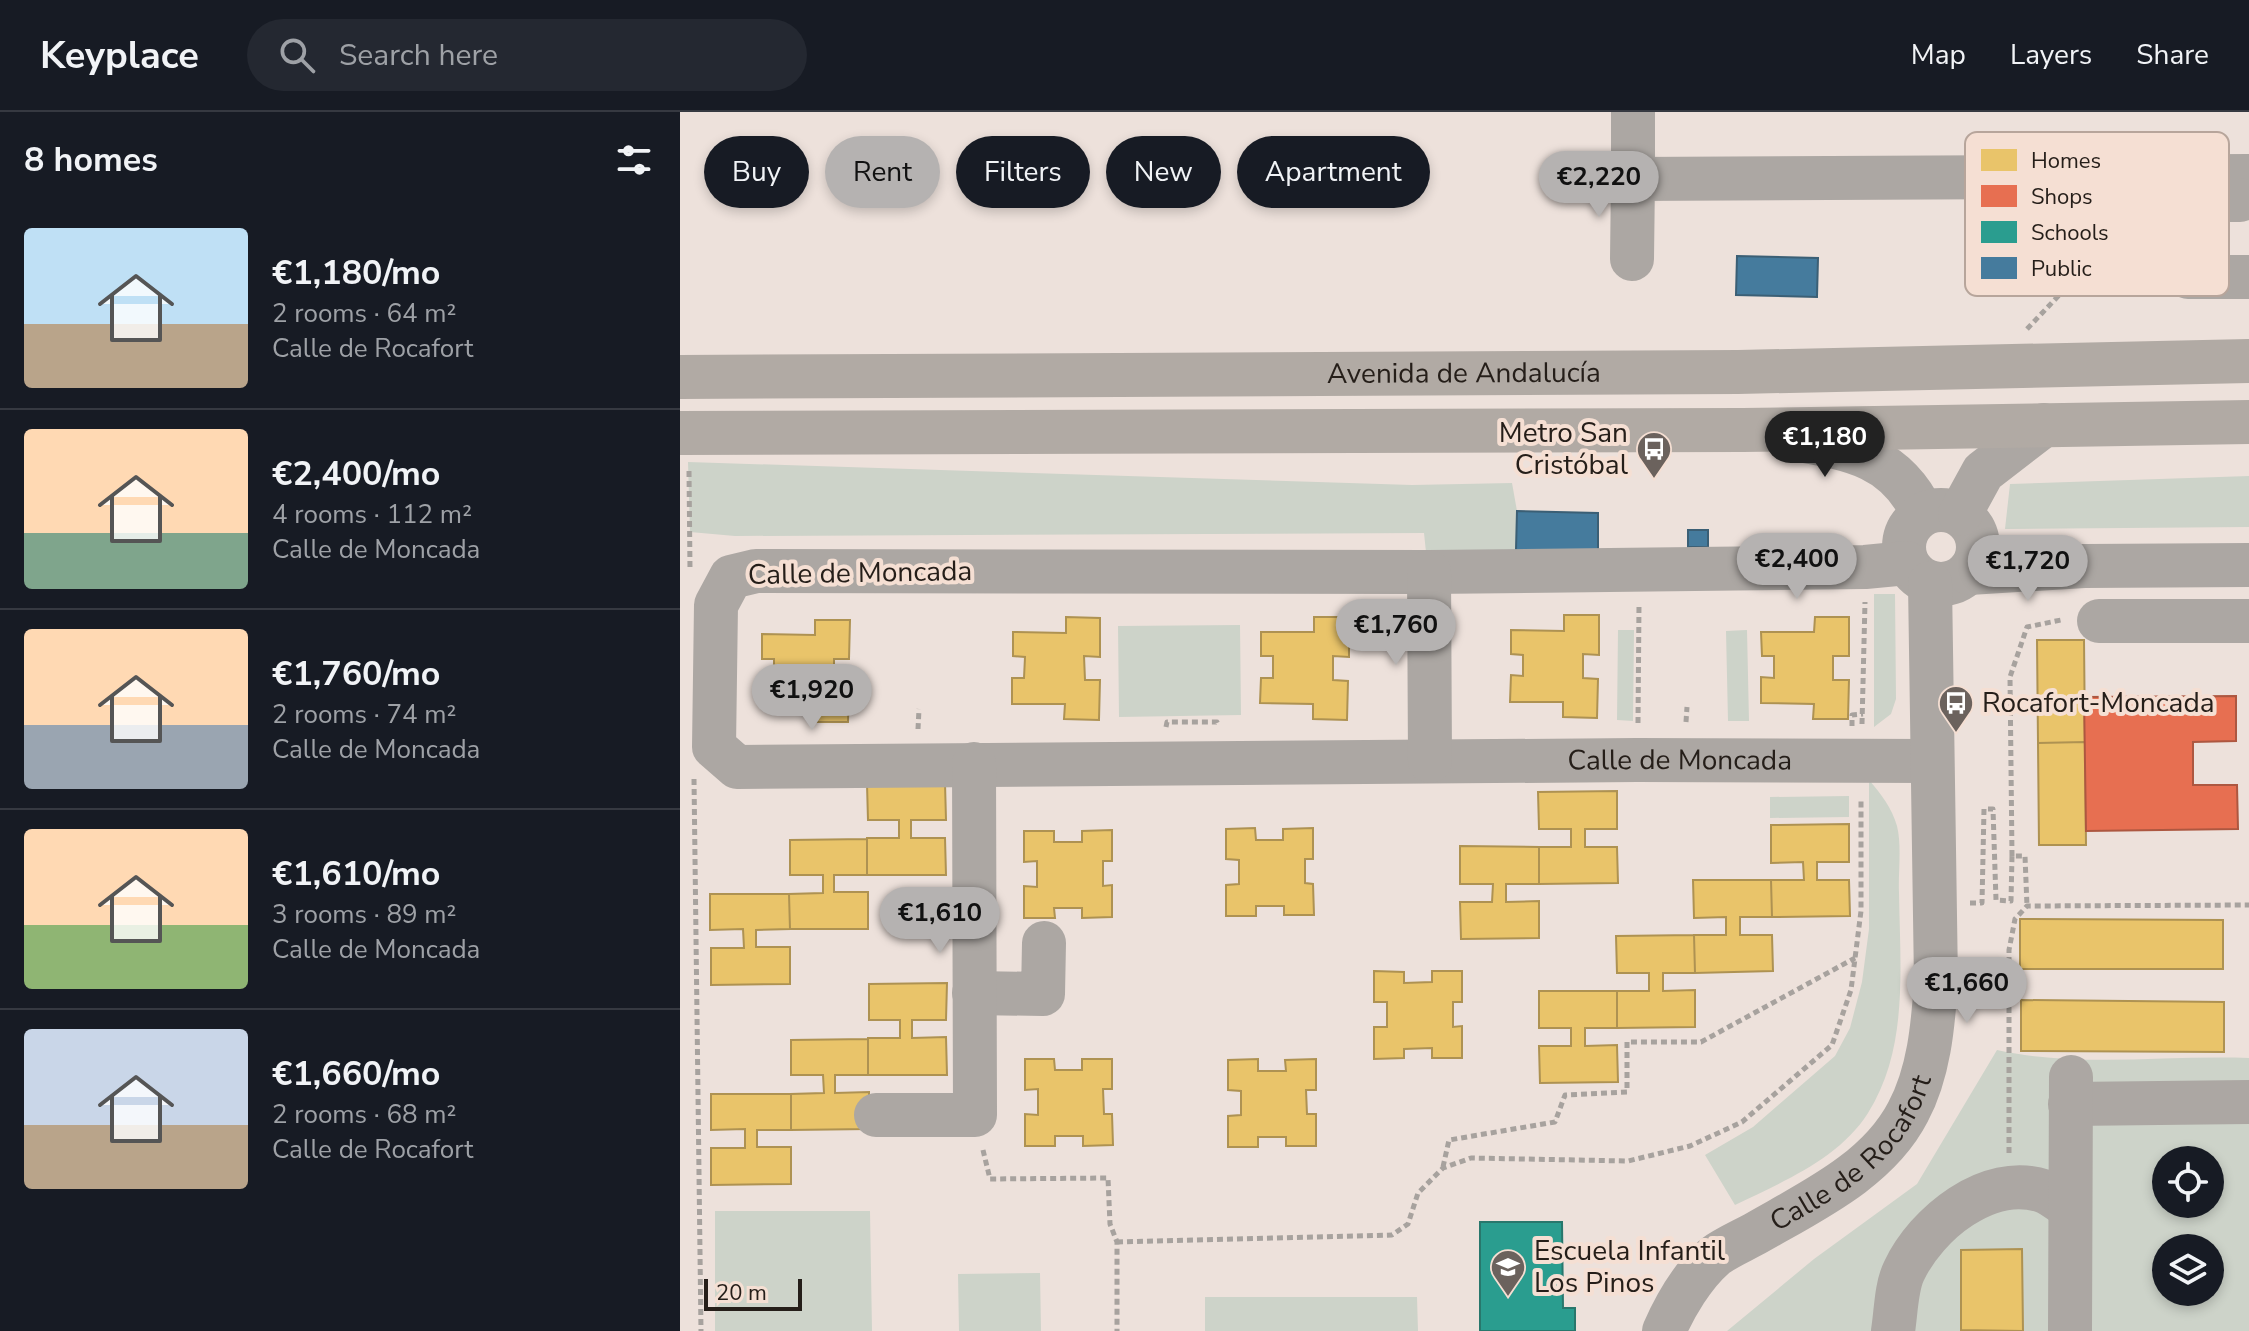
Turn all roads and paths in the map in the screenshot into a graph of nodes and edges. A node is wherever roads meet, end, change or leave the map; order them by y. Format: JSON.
{"nodes":[{"id":1,"x":1633,"y":112,"type":"edge"},
{"id":2,"x":2229,"y":176,"type":"edge"},
{"id":3,"x":2249,"y":176,"type":"edge"},
{"id":4,"x":1965,"y":177,"type":"edge"},
{"id":5,"x":1633,"y":179,"type":"junction"},
{"id":6,"x":1632,"y":259,"type":"dead end"},
{"id":7,"x":2058,"y":296,"type":"edge"},
{"id":8,"x":2024,"y":332,"type":"dead end"},
{"id":9,"x":2249,"y":361,"type":"edge"},
{"id":10,"x":680,"y":377,"type":"edge"},
{"id":11,"x":2249,"y":422,"type":"edge"},
{"id":12,"x":2044,"y":425,"type":"junction"},
{"id":13,"x":1743,"y":430,"type":"junction"},
{"id":14,"x":684,"y":448,"type":"edge"},
{"id":15,"x":1944,"y":548,"type":"junction"},
{"id":16,"x":2249,"y":565,"type":"edge"},
{"id":17,"x":1639,"y":569,"type":"junction"},
{"id":18,"x":1429,"y":572,"type":"junction"},
{"id":19,"x":691,"y":583,"type":"dead end"},
{"id":20,"x":1865,"y":588,"type":"dead end"},
{"id":21,"x":2099,"y":621,"type":"joint"},
{"id":22,"x":2249,"y":621,"type":"edge"},
{"id":23,"x":1687,"y":707,"type":"dead end"},
{"id":24,"x":919,"y":709,"type":"dead end"},
{"id":25,"x":1686,"y":728,"type":"dead end"},
{"id":26,"x":918,"y":730,"type":"dead end"},
{"id":27,"x":1863,"y":742,"type":"junction"},
{"id":28,"x":1637,"y":760,"type":"junction"},
{"id":29,"x":1430,"y":761,"type":"junction"},
{"id":30,"x":1930,"y":761,"type":"junction"},
{"id":31,"x":974,"y":764,"type":"junction"},
{"id":32,"x":694,"y":769,"type":"dead end"},
{"id":33,"x":2012,"y":856,"type":"junction"},
{"id":34,"x":1955,"y":904,"type":"dead end"},
{"id":35,"x":2249,"y":905,"type":"edge"},
{"id":36,"x":2027,"y":906,"type":"junction"},
{"id":37,"x":1044,"y":943,"type":"dead end"},
{"id":38,"x":1855,"y":958,"type":"junction"},
{"id":39,"x":974,"y":993,"type":"junction"},
{"id":40,"x":2249,"y":1102,"type":"edge"},
{"id":41,"x":876,"y":1115,"type":"dead end"},
{"id":42,"x":975,"y":1115,"type":"junction"},
{"id":43,"x":2009,"y":1154,"type":"dead end"},
{"id":44,"x":1443,"y":1168,"type":"junction"},
{"id":45,"x":2069,"y":1207,"type":"junction"},
{"id":46,"x":1117,"y":1242,"type":"junction"},
{"id":47,"x":701,"y":1331,"type":"edge"},
{"id":48,"x":1117,"y":1331,"type":"edge"},
{"id":49,"x":1664,"y":1331,"type":"edge"},
{"id":50,"x":1893,"y":1331,"type":"edge"},
{"id":51,"x":2070,"y":1331,"type":"edge"}],
"edges":[{"from":1,"to":5,"type":"street"},
{"from":2,"to":3,"type":"street"},
{"from":4,"to":5,"type":"street"},
{"from":5,"to":6,"type":"street"},
{"from":7,"to":8,"type":"path"},
{"from":9,"to":10,"type":"main road","name":"Avenida de Andalucía"},
{"from":11,"to":12,"type":"main road","name":"Avenida de Andalucía"},
{"from":12,"to":13,"type":"main road","name":"Avenida de Andalucía"},
{"from":12,"to":15,"type":"street","name":"Calle de Rocafort"},
{"from":13,"to":14,"type":"main road","name":"Avenida de Andalucía"},
{"from":13,"to":15,"type":"street"},
{"from":14,"to":19,"type":"path"},
{"from":15,"to":16,"type":"street","name":"Calle de Moncada"},
{"from":15,"to":17,"type":"street","name":"Calle de Moncada"},
{"from":15,"to":30,"type":"street","name":"Calle de Rocafort"},
{"from":17,"to":18,"type":"street","name":"Calle de Moncada"},
{"from":17,"to":28,"type":"path"},
{"from":18,"to":29,"type":"street"},
{"from":18,"to":31,"type":"street","name":"Calle de Moncada"},
{"from":20,"to":27,"type":"path"},
{"from":21,"to":22,"type":"street"},
{"from":21,"to":33,"type":"path"},
{"from":23,"to":25,"type":"path"},
{"from":24,"to":26,"type":"path"},
{"from":27,"to":28,"type":"street","name":"Calle de Moncada"},
{"from":27,"to":30,"type":"street","name":"Calle de Moncada"},
{"from":27,"to":38,"type":"path"},
{"from":28,"to":29,"type":"street","name":"Calle de Moncada"},
{"from":29,"to":31,"type":"street","name":"Calle de Moncada"},
{"from":30,"to":49,"type":"street","name":"Calle de Rocafort"},
{"from":31,"to":39,"type":"street"},
{"from":32,"to":47,"type":"path"},
{"from":33,"to":34,"type":"path"},
{"from":33,"to":36,"type":"path"},
{"from":35,"to":36,"type":"path"},
{"from":36,"to":43,"type":"path"},
{"from":37,"to":39,"type":"street"},
{"from":38,"to":44,"type":"path"},
{"from":38,"to":44,"type":"path"},
{"from":39,"to":42,"type":"street"},
{"from":40,"to":45,"type":"street"},
{"from":41,"to":42,"type":"street"},
{"from":42,"to":46,"type":"path"},
{"from":44,"to":46,"type":"path"},
{"from":45,"to":50,"type":"street"},
{"from":45,"to":51,"type":"street"},
{"from":46,"to":48,"type":"path"}]}
